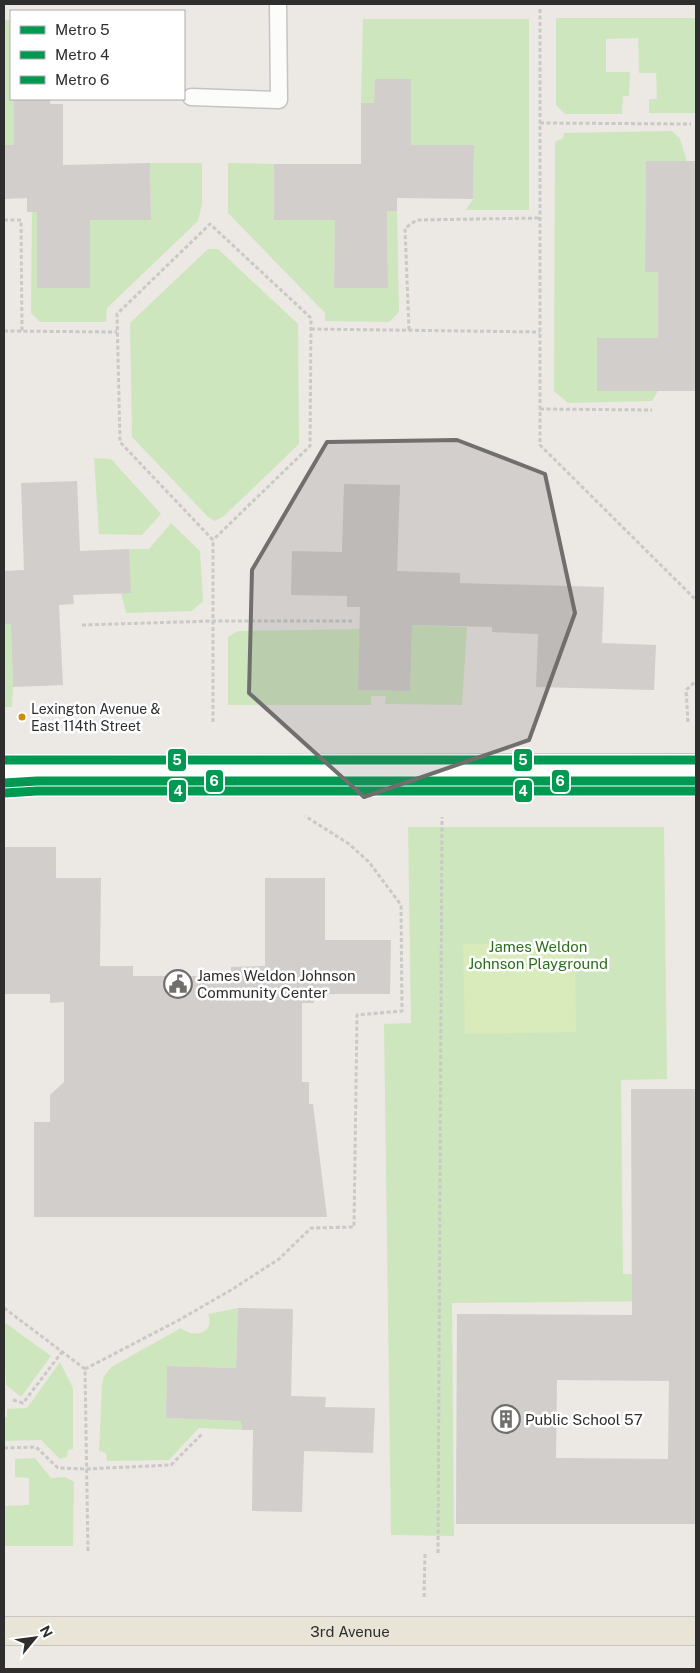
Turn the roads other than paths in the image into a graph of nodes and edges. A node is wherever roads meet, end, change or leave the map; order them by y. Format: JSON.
{"nodes":[{"id":1,"x":278,"y":4,"type":"edge"},
{"id":2,"x":191,"y":97,"type":"dead end"},
{"id":3,"x":696,"y":768,"type":"edge"},
{"id":4,"x":4,"y":769,"type":"edge"},
{"id":5,"x":696,"y":1630,"type":"edge"},
{"id":6,"x":4,"y":1631,"type":"edge"}],
"edges":[{"from":1,"to":2,"type":"lane"},
{"from":3,"to":4,"type":"main road"},
{"from":5,"to":6,"type":"main road","name":"3rd Avenue"}]}
